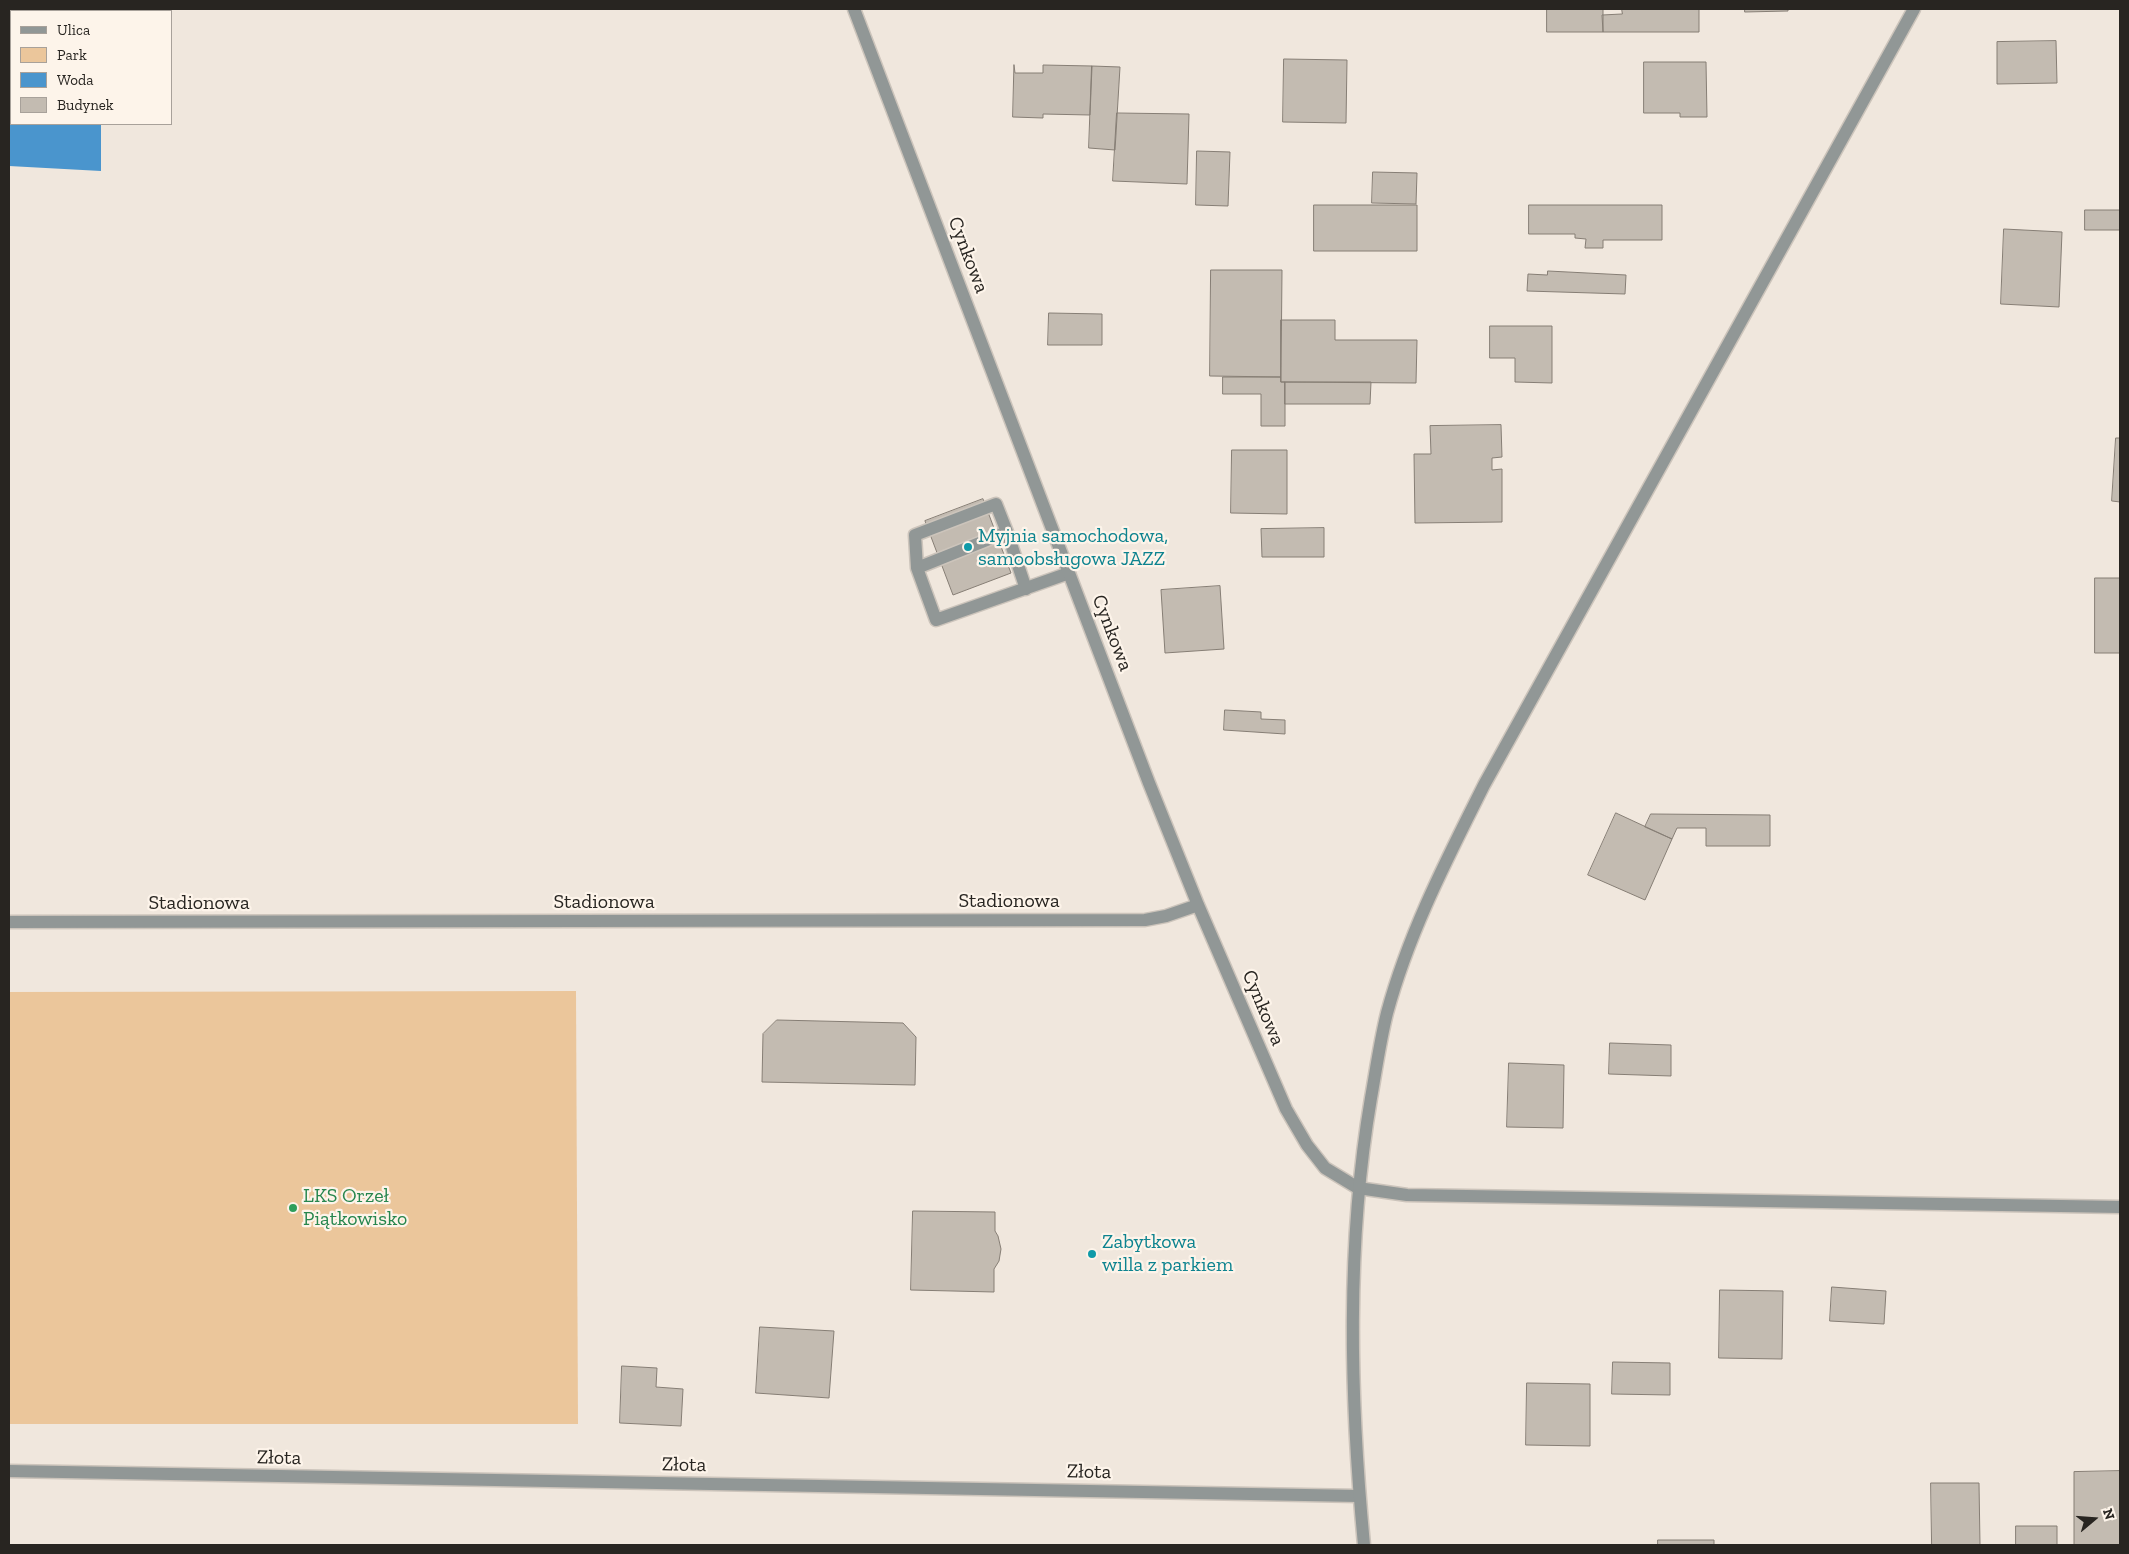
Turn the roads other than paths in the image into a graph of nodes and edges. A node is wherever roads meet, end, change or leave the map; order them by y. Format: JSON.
{"nodes":[{"id":1,"x":854,"y":9,"type":"edge"},
{"id":2,"x":1914,"y":9,"type":"edge"},
{"id":3,"x":1007,"y":532,"type":"junction"},
{"id":4,"x":917,"y":568,"type":"junction"},
{"id":5,"x":1069,"y":573,"type":"junction"},
{"id":6,"x":1026,"y":589,"type":"junction"},
{"id":7,"x":1198,"y":905,"type":"junction"},
{"id":8,"x":9,"y":922,"type":"edge"},
{"id":9,"x":1358,"y":1188,"type":"junction"},
{"id":10,"x":2120,"y":1207,"type":"edge"},
{"id":11,"x":9,"y":1471,"type":"edge"},
{"id":12,"x":1359,"y":1496,"type":"junction"},
{"id":13,"x":1364,"y":1545,"type":"edge"}],
"edges":[{"from":1,"to":5,"type":"street","name":"Cynkowa"},
{"from":2,"to":9,"type":"street"},
{"from":3,"to":4,"type":"street"},
{"from":3,"to":4,"type":"street"},
{"from":3,"to":6,"type":"street"},
{"from":4,"to":6,"type":"street"},
{"from":5,"to":6,"type":"street"},
{"from":5,"to":7,"type":"street","name":"Cynkowa"},
{"from":7,"to":8,"type":"street","name":"Stadionowa"},
{"from":7,"to":9,"type":"street","name":"Cynkowa"},
{"from":9,"to":10,"type":"street"},
{"from":9,"to":12,"type":"street"},
{"from":11,"to":12,"type":"street","name":"Złota"},
{"from":12,"to":13,"type":"street"}]}
